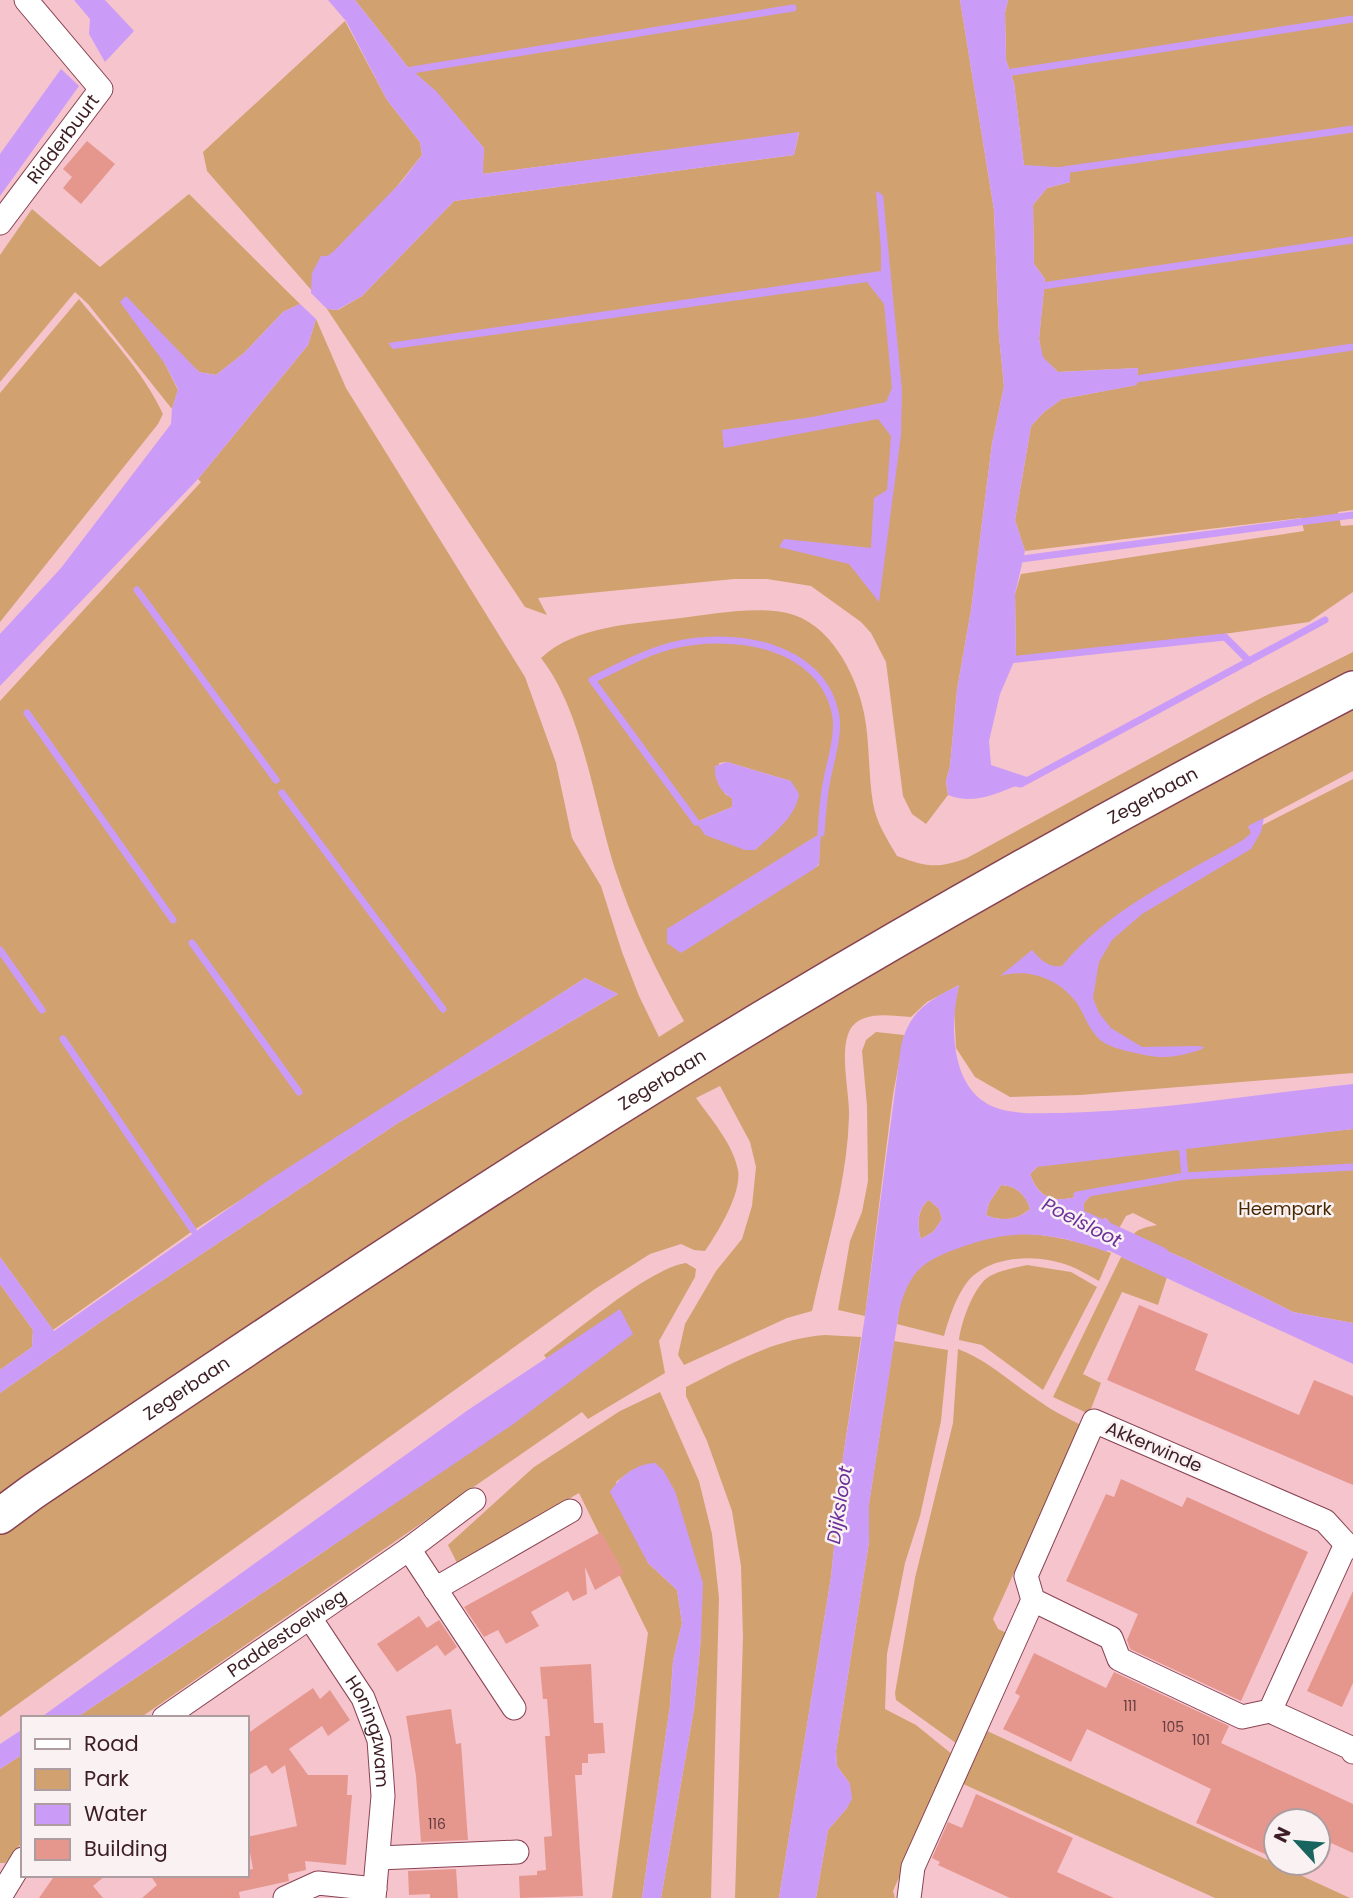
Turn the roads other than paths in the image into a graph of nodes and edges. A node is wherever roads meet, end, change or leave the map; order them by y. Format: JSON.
{"nodes":[{"id":1,"x":26,"y":0,"type":"edge"},
{"id":2,"x":0,"y":223,"type":"edge"},
{"id":3,"x":1353,"y":689,"type":"edge"},
{"id":4,"x":474,"y":1500,"type":"dead end"},
{"id":5,"x":570,"y":1511,"type":"dead end"},
{"id":6,"x":0,"y":1516,"type":"edge"},
{"id":7,"x":1349,"y":1546,"type":"edge"},
{"id":8,"x":409,"y":1549,"type":"junction"},
{"id":9,"x":435,"y":1589,"type":"junction"},
{"id":10,"x":1034,"y":1600,"type":"junction"},
{"id":11,"x":310,"y":1618,"type":"junction"},
{"id":12,"x":514,"y":1708,"type":"dead end"},
{"id":13,"x":1270,"y":1711,"type":"junction"},
{"id":14,"x":167,"y":1716,"type":"edge"},
{"id":15,"x":1352,"y":1750,"type":"edge"},
{"id":16,"x":517,"y":1852,"type":"dead end"},
{"id":17,"x":379,"y":1858,"type":"junction"},
{"id":18,"x":21,"y":1862,"type":"edge"},
{"id":19,"x":375,"y":1894,"type":"edge"},
{"id":20,"x":0,"y":1897,"type":"edge"},
{"id":21,"x":285,"y":1898,"type":"edge"},
{"id":22,"x":909,"y":1898,"type":"edge"}],
"edges":[{"from":1,"to":2,"type":"street","name":"Ridderbuurt"},
{"from":3,"to":6,"type":"main road","name":"Zegerbaan"},
{"from":4,"to":8,"type":"street","name":"Paddestoelweg"},
{"from":5,"to":9,"type":"street"},
{"from":7,"to":10,"type":"street","name":"Akkerwinde"},
{"from":7,"to":13,"type":"street","name":"Akkerwinde"},
{"from":8,"to":9,"type":"street"},
{"from":8,"to":11,"type":"street","name":"Paddestoelweg"},
{"from":9,"to":12,"type":"street"},
{"from":10,"to":13,"type":"street"},
{"from":10,"to":22,"type":"street"},
{"from":11,"to":14,"type":"street","name":"Paddestoelweg"},
{"from":11,"to":17,"type":"street","name":"Honingzwam"},
{"from":13,"to":15,"type":"street"},
{"from":16,"to":17,"type":"street"},
{"from":17,"to":19,"type":"street","name":"Honingzwam"},
{"from":18,"to":20,"type":"street"},
{"from":19,"to":21,"type":"street","name":"Honingzwam"}]}
